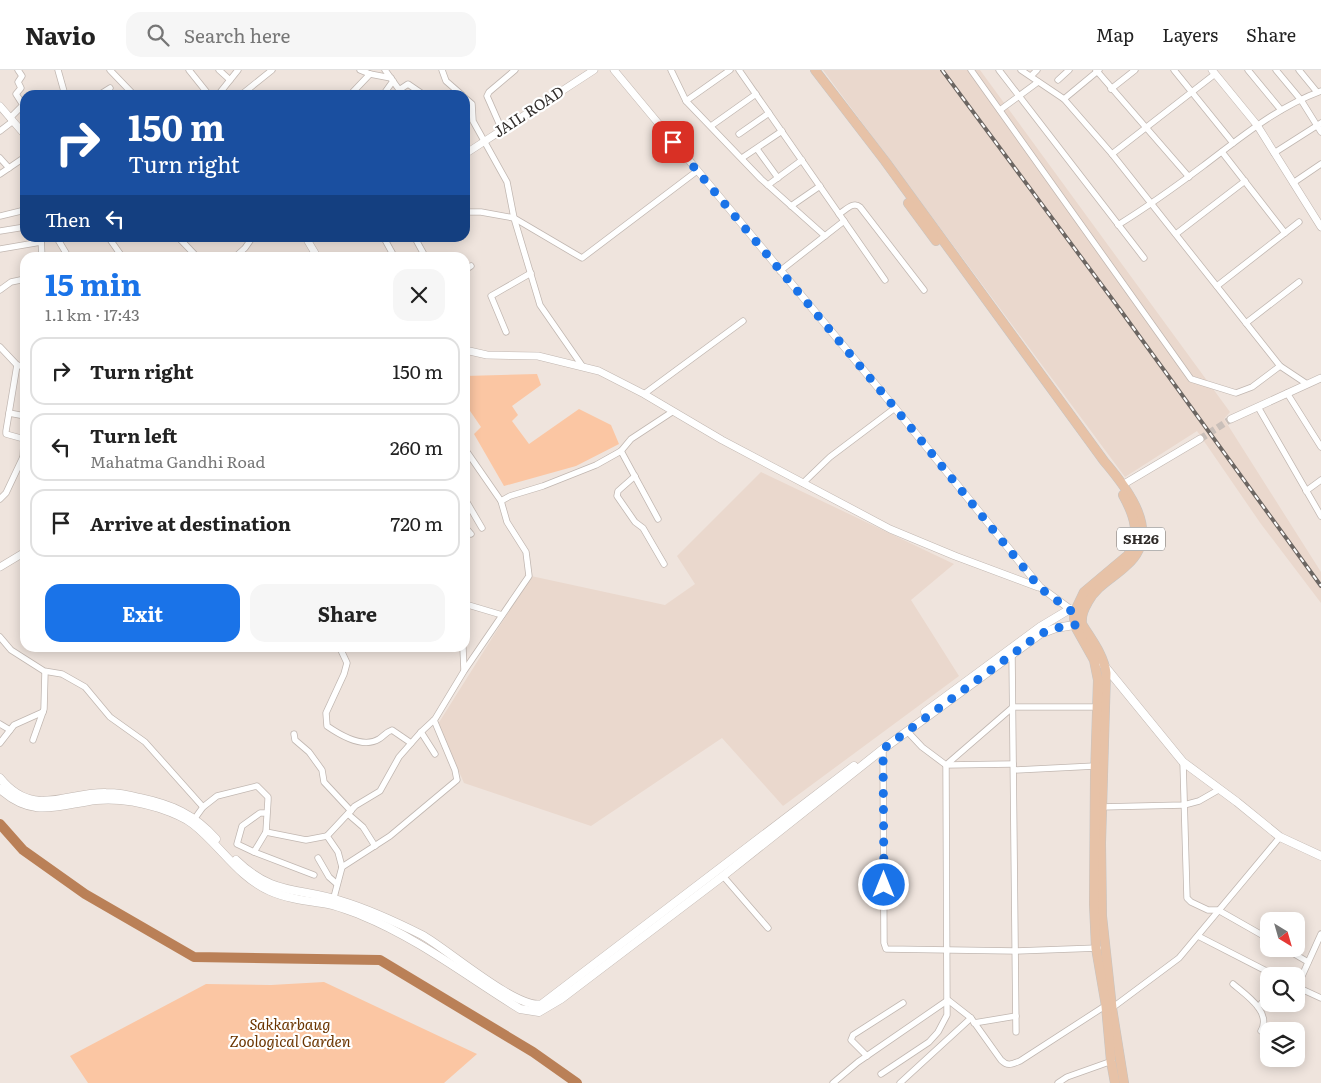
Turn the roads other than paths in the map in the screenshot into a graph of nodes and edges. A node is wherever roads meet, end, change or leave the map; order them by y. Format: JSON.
{"nodes":[{"id":1,"x":18,"y":70,"type":"edge"},
{"id":2,"x":58,"y":70,"type":"edge"},
{"id":3,"x":110,"y":70,"type":"edge"},
{"id":4,"x":189,"y":70,"type":"edge"},
{"id":5,"x":219,"y":70,"type":"edge"},
{"id":6,"x":238,"y":70,"type":"edge"},
{"id":7,"x":272,"y":70,"type":"edge"},
{"id":8,"x":360,"y":70,"type":"edge"},
{"id":9,"x":384,"y":70,"type":"edge"},
{"id":10,"x":442,"y":70,"type":"edge"},
{"id":11,"x":515,"y":70,"type":"edge"},
{"id":12,"x":594,"y":70,"type":"edge"},
{"id":13,"x":614,"y":70,"type":"edge"},
{"id":14,"x":730,"y":70,"type":"edge"},
{"id":15,"x":740,"y":70,"type":"edge"},
{"id":16,"x":810,"y":70,"type":"edge"},
{"id":17,"x":815,"y":70,"type":"edge"},
{"id":18,"x":971,"y":70,"type":"edge"},
{"id":19,"x":999,"y":70,"type":"edge"},
{"id":20,"x":1021,"y":70,"type":"edge"},
{"id":21,"x":1037,"y":70,"type":"edge"},
{"id":22,"x":1070,"y":70,"type":"edge"},
{"id":23,"x":1097,"y":70,"type":"edge"},
{"id":24,"x":1134,"y":70,"type":"edge"},
{"id":25,"x":1174,"y":70,"type":"edge"},
{"id":26,"x":1248,"y":70,"type":"edge"},
{"id":27,"x":1276,"y":70,"type":"edge"},
{"id":28,"x":1299,"y":70,"type":"edge"},
{"id":29,"x":673,"y":71,"type":"edge"},
{"id":30,"x":507,"y":72,"type":"edge"},
{"id":31,"x":1214,"y":72,"type":"edge"},
{"id":32,"x":370,"y":74,"type":"junction"},
{"id":33,"x":1031,"y":76,"type":"junction"},
{"id":34,"x":392,"y":79,"type":"junction"},
{"id":35,"x":230,"y":80,"type":"junction"},
{"id":36,"x":1058,"y":80,"type":"dead end"},
{"id":37,"x":1038,"y":82,"type":"junction"},
{"id":38,"x":110,"y":88,"type":"dead end"},
{"id":39,"x":248,"y":89,"type":"edge"},
{"id":40,"x":1111,"y":89,"type":"junction"},
{"id":41,"x":21,"y":90,"type":"edge"},
{"id":42,"x":64,"y":90,"type":"edge"},
{"id":43,"x":107,"y":90,"type":"edge"},
{"id":44,"x":129,"y":90,"type":"edge"},
{"id":45,"x":205,"y":90,"type":"edge"},
{"id":46,"x":222,"y":90,"type":"edge"},
{"id":47,"x":355,"y":90,"type":"edge"},
{"id":48,"x":386,"y":90,"type":"edge"},
{"id":49,"x":400,"y":90,"type":"edge"},
{"id":50,"x":403,"y":90,"type":"edge"},
{"id":51,"x":417,"y":90,"type":"edge"},
{"id":52,"x":456,"y":90,"type":"edge"},
{"id":53,"x":20,"y":91,"type":"edge"},
{"id":54,"x":1319,"y":91,"type":"edge"},
{"id":55,"x":1192,"y":92,"type":"junction"},
{"id":56,"x":756,"y":94,"type":"junction"},
{"id":57,"x":1018,"y":96,"type":"junction"},
{"id":58,"x":1064,"y":98,"type":"junction"},
{"id":59,"x":20,"y":100,"type":"edge"},
{"id":60,"x":1301,"y":100,"type":"junction"},
{"id":61,"x":686,"y":101,"type":"junction"},
{"id":62,"x":470,"y":102,"type":"edge"},
{"id":63,"x":0,"y":106,"type":"edge"},
{"id":64,"x":20,"y":109,"type":"edge"},
{"id":65,"x":1000,"y":110,"type":"junction"},
{"id":66,"x":1280,"y":110,"type":"junction"},
{"id":67,"x":769,"y":113,"type":"junction"},
{"id":68,"x":12,"y":119,"type":"junction"},
{"id":69,"x":1257,"y":125,"type":"junction"},
{"id":70,"x":1319,"y":125,"type":"edge"},
{"id":71,"x":711,"y":126,"type":"junction"},
{"id":72,"x":20,"y":128,"type":"edge"},
{"id":73,"x":1145,"y":128,"type":"junction"},
{"id":74,"x":502,"y":130,"type":"junction"},
{"id":75,"x":0,"y":131,"type":"edge"},
{"id":76,"x":782,"y":131,"type":"junction"},
{"id":77,"x":1321,"y":132,"type":"edge"},
{"id":78,"x":739,"y":134,"type":"dead end"},
{"id":79,"x":485,"y":142,"type":"junction"},
{"id":80,"x":1233,"y":143,"type":"junction"},
{"id":81,"x":757,"y":149,"type":"junction"},
{"id":82,"x":470,"y":150,"type":"edge"},
{"id":83,"x":1222,"y":152,"type":"junction"},
{"id":84,"x":1274,"y":153,"type":"junction"},
{"id":85,"x":1112,"y":154,"type":"junction"},
{"id":86,"x":0,"y":158,"type":"edge"},
{"id":87,"x":742,"y":158,"type":"junction"},
{"id":88,"x":20,"y":160,"type":"edge"},
{"id":89,"x":802,"y":160,"type":"junction"},
{"id":90,"x":1320,"y":166,"type":"edge"},
{"id":91,"x":9,"y":168,"type":"junction"},
{"id":92,"x":697,"y":171,"type":"junction"},
{"id":93,"x":0,"y":174,"type":"edge"},
{"id":94,"x":1189,"y":177,"type":"junction"},
{"id":95,"x":778,"y":178,"type":"junction"},
{"id":96,"x":1245,"y":181,"type":"junction"},
{"id":97,"x":1293,"y":182,"type":"junction"},
{"id":98,"x":768,"y":185,"type":"junction"},
{"id":99,"x":820,"y":186,"type":"junction"},
{"id":100,"x":1152,"y":204,"type":"junction"},
{"id":101,"x":792,"y":206,"type":"junction"},
{"id":102,"x":20,"y":211,"type":"edge"},
{"id":103,"x":470,"y":211,"type":"edge"},
{"id":104,"x":839,"y":214,"type":"junction"},
{"id":105,"x":0,"y":216,"type":"edge"},
{"id":106,"x":514,"y":218,"type":"junction"},
{"id":107,"x":844,"y":221,"type":"junction"},
{"id":108,"x":1299,"y":222,"type":"dead end"},
{"id":109,"x":1118,"y":225,"type":"junction"},
{"id":110,"x":1321,"y":227,"type":"edge"},
{"id":111,"x":20,"y":228,"type":"edge"},
{"id":112,"x":0,"y":231,"type":"edge"},
{"id":113,"x":1284,"y":233,"type":"junction"},
{"id":114,"x":1176,"y":234,"type":"junction"},
{"id":115,"x":825,"y":236,"type":"junction"},
{"id":116,"x":29,"y":242,"type":"edge"},
{"id":117,"x":183,"y":242,"type":"edge"},
{"id":118,"x":249,"y":242,"type":"edge"},
{"id":119,"x":0,"y":249,"type":"edge"},
{"id":120,"x":192,"y":252,"type":"edge"},
{"id":121,"x":241,"y":252,"type":"edge"},
{"id":122,"x":1144,"y":258,"type":"dead end"},
{"id":123,"x":780,"y":271,"type":"junction"},
{"id":124,"x":531,"y":273,"type":"junction"},
{"id":125,"x":20,"y":280,"type":"edge"},
{"id":126,"x":885,"y":280,"type":"dead end"},
{"id":127,"x":1299,"y":282,"type":"dead end"},
{"id":128,"x":1217,"y":286,"type":"junction"},
{"id":129,"x":0,"y":290,"type":"edge"},
{"id":130,"x":924,"y":290,"type":"dead end"},
{"id":131,"x":743,"y":321,"type":"dead end"},
{"id":132,"x":1246,"y":323,"type":"junction"},
{"id":133,"x":506,"y":332,"type":"dead end"},
{"id":134,"x":0,"y":347,"type":"edge"},
{"id":135,"x":470,"y":351,"type":"edge"},
{"id":136,"x":17,"y":365,"type":"junction"},
{"id":137,"x":20,"y":366,"type":"edge"},
{"id":138,"x":1280,"y":366,"type":"junction"},
{"id":139,"x":583,"y":367,"type":"junction"},
{"id":140,"x":1321,"y":378,"type":"edge"},
{"id":141,"x":1307,"y":384,"type":"junction"},
{"id":142,"x":1287,"y":393,"type":"junction"},
{"id":143,"x":644,"y":394,"type":"junction"},
{"id":144,"x":1258,"y":406,"type":"junction"},
{"id":145,"x":895,"y":408,"type":"junction"},
{"id":146,"x":672,"y":412,"type":"junction"},
{"id":147,"x":9,"y":413,"type":"junction"},
{"id":148,"x":20,"y":415,"type":"edge"},
{"id":149,"x":1231,"y":419,"type":"tunnel mouth"},
{"id":150,"x":20,"y":438,"type":"edge"},
{"id":151,"x":1200,"y":439,"type":"tunnel mouth"},
{"id":152,"x":1321,"y":447,"type":"edge"},
{"id":153,"x":622,"y":451,"type":"junction"},
{"id":154,"x":470,"y":456,"type":"edge"},
{"id":155,"x":20,"y":467,"type":"edge"},
{"id":156,"x":635,"y":476,"type":"junction"},
{"id":157,"x":1321,"y":480,"type":"edge"},
{"id":158,"x":803,"y":484,"type":"junction"},
{"id":159,"x":1124,"y":484,"type":"junction"},
{"id":160,"x":1306,"y":491,"type":"junction"},
{"id":161,"x":0,"y":499,"type":"edge"},
{"id":162,"x":501,"y":501,"type":"junction"},
{"id":163,"x":470,"y":508,"type":"edge"},
{"id":164,"x":1321,"y":516,"type":"edge"},
{"id":165,"x":658,"y":519,"type":"dead end"},
{"id":166,"x":482,"y":528,"type":"dead end"},
{"id":167,"x":20,"y":555,"type":"edge"},
{"id":168,"x":664,"y":564,"type":"dead end"},
{"id":169,"x":0,"y":567,"type":"edge"},
{"id":170,"x":1040,"y":588,"type":"junction"},
{"id":171,"x":470,"y":605,"type":"edge"},
{"id":172,"x":502,"y":615,"type":"junction"},
{"id":173,"x":1076,"y":618,"type":"junction"},
{"id":174,"x":0,"y":637,"type":"edge"},
{"id":175,"x":342,"y":652,"type":"edge"},
{"id":176,"x":462,"y":652,"type":"edge"},
{"id":177,"x":1012,"y":654,"type":"junction"},
{"id":178,"x":1094,"y":660,"type":"junction"},
{"id":179,"x":1105,"y":664,"type":"junction"},
{"id":180,"x":464,"y":671,"type":"junction"},
{"id":181,"x":45,"y":672,"type":"junction"},
{"id":182,"x":1097,"y":706,"type":"junction"},
{"id":183,"x":1013,"y":707,"type":"junction"},
{"id":184,"x":43,"y":712,"type":"junction"},
{"id":185,"x":434,"y":720,"type":"junction"},
{"id":186,"x":0,"y":724,"type":"edge"},
{"id":187,"x":10,"y":730,"type":"junction"},
{"id":188,"x":908,"y":731,"type":"junction"},
{"id":189,"x":421,"y":732,"type":"junction"},
{"id":190,"x":294,"y":734,"type":"dead end"},
{"id":191,"x":33,"y":740,"type":"dead end"},
{"id":192,"x":0,"y":743,"type":"edge"},
{"id":193,"x":411,"y":743,"type":"junction"},
{"id":194,"x":883,"y":749,"type":"junction"},
{"id":195,"x":435,"y":754,"type":"dead end"},
{"id":196,"x":1183,"y":762,"type":"junction"},
{"id":197,"x":946,"y":765,"type":"junction"},
{"id":198,"x":1095,"y":766,"type":"junction"},
{"id":199,"x":1014,"y":767,"type":"junction"},
{"id":200,"x":0,"y":778,"type":"edge"},
{"id":201,"x":0,"y":789,"type":"edge"},
{"id":202,"x":1220,"y":789,"type":"junction"},
{"id":203,"x":1184,"y":805,"type":"junction"},
{"id":204,"x":203,"y":807,"type":"junction"},
{"id":205,"x":1098,"y":807,"type":"junction"},
{"id":206,"x":349,"y":812,"type":"junction"},
{"id":207,"x":266,"y":813,"type":"junction"},
{"id":208,"x":193,"y":821,"type":"junction"},
{"id":209,"x":266,"y":832,"type":"junction"},
{"id":210,"x":327,"y":836,"type":"junction"},
{"id":211,"x":1280,"y":837,"type":"junction"},
{"id":212,"x":375,"y":846,"type":"junction"},
{"id":213,"x":254,"y":852,"type":"junction"},
{"id":214,"x":1321,"y":856,"type":"edge"},
{"id":215,"x":318,"y":858,"type":"dead end"},
{"id":216,"x":342,"y":866,"type":"junction"},
{"id":217,"x":314,"y":875,"type":"dead end"},
{"id":218,"x":723,"y":876,"type":"junction"},
{"id":219,"x":337,"y":884,"type":"junction"},
{"id":220,"x":332,"y":902,"type":"junction"},
{"id":221,"x":1218,"y":910,"type":"junction"},
{"id":222,"x":768,"y":928,"type":"dead end"},
{"id":223,"x":1260,"y":934,"type":"edge"},
{"id":224,"x":1321,"y":934,"type":"edge"},
{"id":225,"x":1198,"y":936,"type":"junction"},
{"id":226,"x":1100,"y":948,"type":"junction"},
{"id":227,"x":948,"y":950,"type":"junction"},
{"id":228,"x":1016,"y":950,"type":"junction"},
{"id":229,"x":1301,"y":958,"type":"edge"},
{"id":230,"x":1308,"y":962,"type":"junction"},
{"id":231,"x":1260,"y":968,"type":"edge"},
{"id":232,"x":1305,"y":969,"type":"edge"},
{"id":233,"x":1233,"y":984,"type":"dead end"},
{"id":234,"x":1305,"y":990,"type":"edge"},
{"id":235,"x":1321,"y":998,"type":"edge"},
{"id":236,"x":948,"y":1000,"type":"junction"},
{"id":237,"x":903,"y":1004,"type":"dead end"},
{"id":238,"x":1110,"y":1005,"type":"junction"},
{"id":239,"x":1258,"y":1007,"type":"joint"},
{"id":240,"x":1016,"y":1016,"type":"junction"},
{"id":241,"x":973,"y":1020,"type":"junction"},
{"id":242,"x":1264,"y":1022,"type":"edge"},
{"id":243,"x":1016,"y":1032,"type":"dead end"},
{"id":244,"x":867,"y":1056,"type":"junction"},
{"id":245,"x":1115,"y":1060,"type":"junction"},
{"id":246,"x":881,"y":1074,"type":"dead end"},
{"id":247,"x":1068,"y":1080,"type":"edge"},
{"id":248,"x":833,"y":1083,"type":"edge"},
{"id":249,"x":900,"y":1083,"type":"edge"},
{"id":250,"x":1058,"y":1083,"type":"edge"},
{"id":251,"x":1115,"y":1083,"type":"edge"},
{"id":252,"x":1124,"y":1083,"type":"edge"}],
"edges":[{"from":1,"to":41,"type":"street"},
{"from":2,"to":42,"type":"street"},
{"from":3,"to":44,"type":"street"},
{"from":4,"to":45,"type":"street"},
{"from":5,"to":35,"type":"street"},
{"from":6,"to":35,"type":"street"},
{"from":7,"to":39,"type":"street"},
{"from":8,"to":32,"type":"street"},
{"from":9,"to":34,"type":"street"},
{"from":10,"to":52,"type":"street"},
{"from":11,"to":30,"type":"street"},
{"from":12,"to":74,"type":"street","name":"JAIL ROAD"},
{"from":13,"to":92,"type":"street"},
{"from":14,"to":61,"type":"street"},
{"from":15,"to":56,"type":"street"},
{"from":16,"to":173,"type":"main road","number":"SH26"},
{"from":17,"to":159,"type":"main road","number":"SH26"},
{"from":18,"to":65,"type":"street"},
{"from":19,"to":57,"type":"street"},
{"from":20,"to":33,"type":"street"},
{"from":21,"to":33,"type":"street"},
{"from":22,"to":36,"type":"street"},
{"from":23,"to":40,"type":"street"},
{"from":23,"to":58,"type":"street"},
{"from":24,"to":40,"type":"street"},
{"from":25,"to":55,"type":"street"},
{"from":26,"to":66,"type":"street"},
{"from":27,"to":60,"type":"street"},
{"from":28,"to":54,"type":"street"},
{"from":29,"to":61,"type":"street"},
{"from":30,"to":74,"type":"street"},
{"from":31,"to":55,"type":"street"},
{"from":31,"to":69,"type":"street"},
{"from":32,"to":34,"type":"street"},
{"from":32,"to":47,"type":"street"},
{"from":33,"to":37,"type":"street"},
{"from":34,"to":48,"type":"street"},
{"from":34,"to":49,"type":"street"},
{"from":35,"to":46,"type":"street"},
{"from":37,"to":57,"type":"street"},
{"from":37,"to":58,"type":"street"},
{"from":38,"to":43,"type":"street"},
{"from":40,"to":73,"type":"street"},
{"from":50,"to":51,"type":"street"},
{"from":53,"to":59,"type":"street"},
{"from":54,"to":60,"type":"street"},
{"from":55,"to":73,"type":"street"},
{"from":55,"to":80,"type":"street"},
{"from":56,"to":67,"type":"street"},
{"from":56,"to":71,"type":"street"},
{"from":57,"to":65,"type":"street"},
{"from":57,"to":109,"type":"street"},
{"from":58,"to":85,"type":"street"},
{"from":60,"to":66,"type":"street"},
{"from":60,"to":70,"type":"street"},
{"from":61,"to":71,"type":"street"},
{"from":62,"to":79,"type":"street"},
{"from":63,"to":68,"type":"street"},
{"from":64,"to":68,"type":"street"},
{"from":65,"to":138,"type":"street"},
{"from":66,"to":69,"type":"street"},
{"from":67,"to":76,"type":"street"},
{"from":67,"to":78,"type":"street"},
{"from":68,"to":72,"type":"street"},
{"from":68,"to":75,"type":"street"},
{"from":69,"to":80,"type":"street"},
{"from":69,"to":84,"type":"street"},
{"from":70,"to":77,"type":"street"},
{"from":70,"to":84,"type":"street"},
{"from":71,"to":87,"type":"street"},
{"from":73,"to":85,"type":"street"},
{"from":73,"to":94,"type":"street"},
{"from":74,"to":79,"type":"street","name":"JAIL ROAD"},
{"from":76,"to":81,"type":"street"},
{"from":76,"to":89,"type":"street"},
{"from":79,"to":82,"type":"street","name":"JAIL ROAD"},
{"from":79,"to":106,"type":"street"},
{"from":80,"to":83,"type":"street"},
{"from":81,"to":87,"type":"street"},
{"from":81,"to":95,"type":"street"},
{"from":83,"to":94,"type":"street"},
{"from":83,"to":96,"type":"street"},
{"from":84,"to":97,"type":"street"},
{"from":85,"to":100,"type":"street"},
{"from":86,"to":91,"type":"street"},
{"from":87,"to":98,"type":"street"},
{"from":88,"to":91,"type":"street"},
{"from":89,"to":95,"type":"street"},
{"from":89,"to":99,"type":"street"},
{"from":90,"to":97,"type":"street"},
{"from":91,"to":93,"type":"street"},
{"from":92,"to":106,"type":"street"},
{"from":92,"to":123,"type":"street"},
{"from":94,"to":100,"type":"street"},
{"from":95,"to":98,"type":"street"},
{"from":96,"to":113,"type":"street"},
{"from":96,"to":114,"type":"street"},
{"from":97,"to":110,"type":"street"},
{"from":98,"to":101,"type":"street"},
{"from":99,"to":101,"type":"street"},
{"from":99,"to":104,"type":"street"},
{"from":100,"to":109,"type":"street"},
{"from":100,"to":114,"type":"street"},
{"from":101,"to":115,"type":"street"},
{"from":102,"to":105,"type":"street"},
{"from":103,"to":106,"type":"street"},
{"from":104,"to":107,"type":"street"},
{"from":104,"to":130,"type":"street"},
{"from":106,"to":124,"type":"street"},
{"from":107,"to":115,"type":"street"},
{"from":107,"to":126,"type":"street"},
{"from":108,"to":113,"type":"street"},
{"from":109,"to":122,"type":"street"},
{"from":111,"to":112,"type":"street"},
{"from":113,"to":128,"type":"street"},
{"from":114,"to":128,"type":"street"},
{"from":115,"to":123,"type":"street"},
{"from":116,"to":119,"type":"street"},
{"from":117,"to":120,"type":"street"},
{"from":118,"to":121,"type":"street"},
{"from":123,"to":145,"type":"street"},
{"from":124,"to":133,"type":"street"},
{"from":124,"to":139,"type":"street"},
{"from":125,"to":129,"type":"street"},
{"from":127,"to":132,"type":"street"},
{"from":128,"to":132,"type":"street"},
{"from":131,"to":143,"type":"street"},
{"from":132,"to":138,"type":"street"},
{"from":134,"to":136,"type":"street"},
{"from":135,"to":139,"type":"street"},
{"from":136,"to":137,"type":"street"},
{"from":136,"to":147,"type":"street"},
{"from":138,"to":141,"type":"street"},
{"from":139,"to":143,"type":"street"},
{"from":140,"to":141,"type":"street"},
{"from":141,"to":142,"type":"street"},
{"from":142,"to":144,"type":"street"},
{"from":142,"to":152,"type":"street"},
{"from":143,"to":146,"type":"street"},
{"from":144,"to":149,"type":"street"},
{"from":144,"to":160,"type":"street"},
{"from":145,"to":158,"type":"street"},
{"from":145,"to":170,"type":"street"},
{"from":146,"to":153,"type":"street"},
{"from":146,"to":158,"type":"street"},
{"from":147,"to":148,"type":"street"},
{"from":147,"to":150,"type":"street"},
{"from":151,"to":159,"type":"street"},
{"from":153,"to":156,"type":"street"},
{"from":153,"to":162,"type":"street"},
{"from":154,"to":162,"type":"street"},
{"from":155,"to":161,"type":"street"},
{"from":156,"to":165,"type":"street"},
{"from":156,"to":168,"type":"street"},
{"from":157,"to":160,"type":"street"},
{"from":158,"to":170,"type":"street"},
{"from":159,"to":173,"type":"main road","number":"SH26"},
{"from":160,"to":164,"type":"street"},
{"from":162,"to":172,"type":"street"},
{"from":163,"to":166,"type":"street"},
{"from":167,"to":169,"type":"street"},
{"from":170,"to":173,"type":"street"},
{"from":171,"to":172,"type":"street"},
{"from":172,"to":180,"type":"street"},
{"from":173,"to":177,"type":"main road"},
{"from":173,"to":178,"type":"main road"},
{"from":173,"to":179,"type":"main road"},
{"from":173,"to":220,"type":"main road"},
{"from":174,"to":181,"type":"street"},
{"from":175,"to":193,"type":"street"},
{"from":176,"to":180,"type":"street"},
{"from":177,"to":183,"type":"street"},
{"from":177,"to":188,"type":"main road"},
{"from":178,"to":179,"type":"main road"},
{"from":178,"to":182,"type":"main road"},
{"from":179,"to":196,"type":"main road"},
{"from":179,"to":205,"type":"main road"},
{"from":180,"to":185,"type":"street"},
{"from":181,"to":184,"type":"street"},
{"from":181,"to":204,"type":"street"},
{"from":182,"to":183,"type":"street"},
{"from":182,"to":198,"type":"main road"},
{"from":183,"to":197,"type":"street"},
{"from":183,"to":199,"type":"street"},
{"from":184,"to":187,"type":"street"},
{"from":184,"to":191,"type":"street"},
{"from":185,"to":189,"type":"street"},
{"from":185,"to":212,"type":"street"},
{"from":186,"to":187,"type":"street"},
{"from":187,"to":192,"type":"street"},
{"from":188,"to":194,"type":"main road"},
{"from":188,"to":197,"type":"street"},
{"from":189,"to":193,"type":"street"},
{"from":189,"to":195,"type":"street"},
{"from":190,"to":206,"type":"street"},
{"from":193,"to":206,"type":"street"},
{"from":194,"to":218,"type":"main road"},
{"from":194,"to":227,"type":"street"},
{"from":196,"to":202,"type":"main road"},
{"from":196,"to":203,"type":"street"},
{"from":197,"to":199,"type":"street"},
{"from":197,"to":227,"type":"street"},
{"from":198,"to":199,"type":"street"},
{"from":198,"to":205,"type":"main road"},
{"from":199,"to":228,"type":"street"},
{"from":200,"to":208,"type":"main road"},
{"from":201,"to":208,"type":"main road"},
{"from":202,"to":203,"type":"street"},
{"from":202,"to":211,"type":"main road"},
{"from":203,"to":205,"type":"street"},
{"from":203,"to":221,"type":"street"},
{"from":204,"to":207,"type":"street"},
{"from":204,"to":208,"type":"street"},
{"from":205,"to":226,"type":"main road"},
{"from":206,"to":210,"type":"street"},
{"from":206,"to":212,"type":"street"},
{"from":207,"to":209,"type":"street"},
{"from":207,"to":213,"type":"street"},
{"from":208,"to":220,"type":"main road"},
{"from":209,"to":210,"type":"street"},
{"from":209,"to":213,"type":"street"},
{"from":210,"to":216,"type":"street"},
{"from":211,"to":214,"type":"main road"},
{"from":211,"to":221,"type":"street"},
{"from":212,"to":216,"type":"street"},
{"from":213,"to":217,"type":"street"},
{"from":215,"to":219,"type":"street"},
{"from":216,"to":219,"type":"street"},
{"from":218,"to":220,"type":"main road"},
{"from":218,"to":222,"type":"street"},
{"from":219,"to":220,"type":"street"},
{"from":221,"to":223,"type":"street"},
{"from":221,"to":225,"type":"street"},
{"from":224,"to":230,"type":"street"},
{"from":225,"to":231,"type":"street"},
{"from":225,"to":238,"type":"street"},
{"from":226,"to":228,"type":"street"},
{"from":226,"to":238,"type":"main road"},
{"from":227,"to":228,"type":"street"},
{"from":227,"to":236,"type":"street"},
{"from":228,"to":240,"type":"street"},
{"from":229,"to":230,"type":"street"},
{"from":230,"to":232,"type":"street"},
{"from":233,"to":239,"type":"street"},
{"from":234,"to":235,"type":"street"},
{"from":236,"to":241,"type":"street"},
{"from":236,"to":244,"type":"street"},
{"from":236,"to":246,"type":"street"},
{"from":237,"to":244,"type":"street"},
{"from":238,"to":241,"type":"street"},
{"from":238,"to":245,"type":"main road"},
{"from":239,"to":242,"type":"street"},
{"from":240,"to":241,"type":"street"},
{"from":240,"to":243,"type":"street"},
{"from":241,"to":249,"type":"street"},
{"from":244,"to":248,"type":"street"},
{"from":245,"to":247,"type":"street"},
{"from":245,"to":251,"type":"main road"},
{"from":245,"to":252,"type":"main road"},
{"from":247,"to":250,"type":"street"}]}
